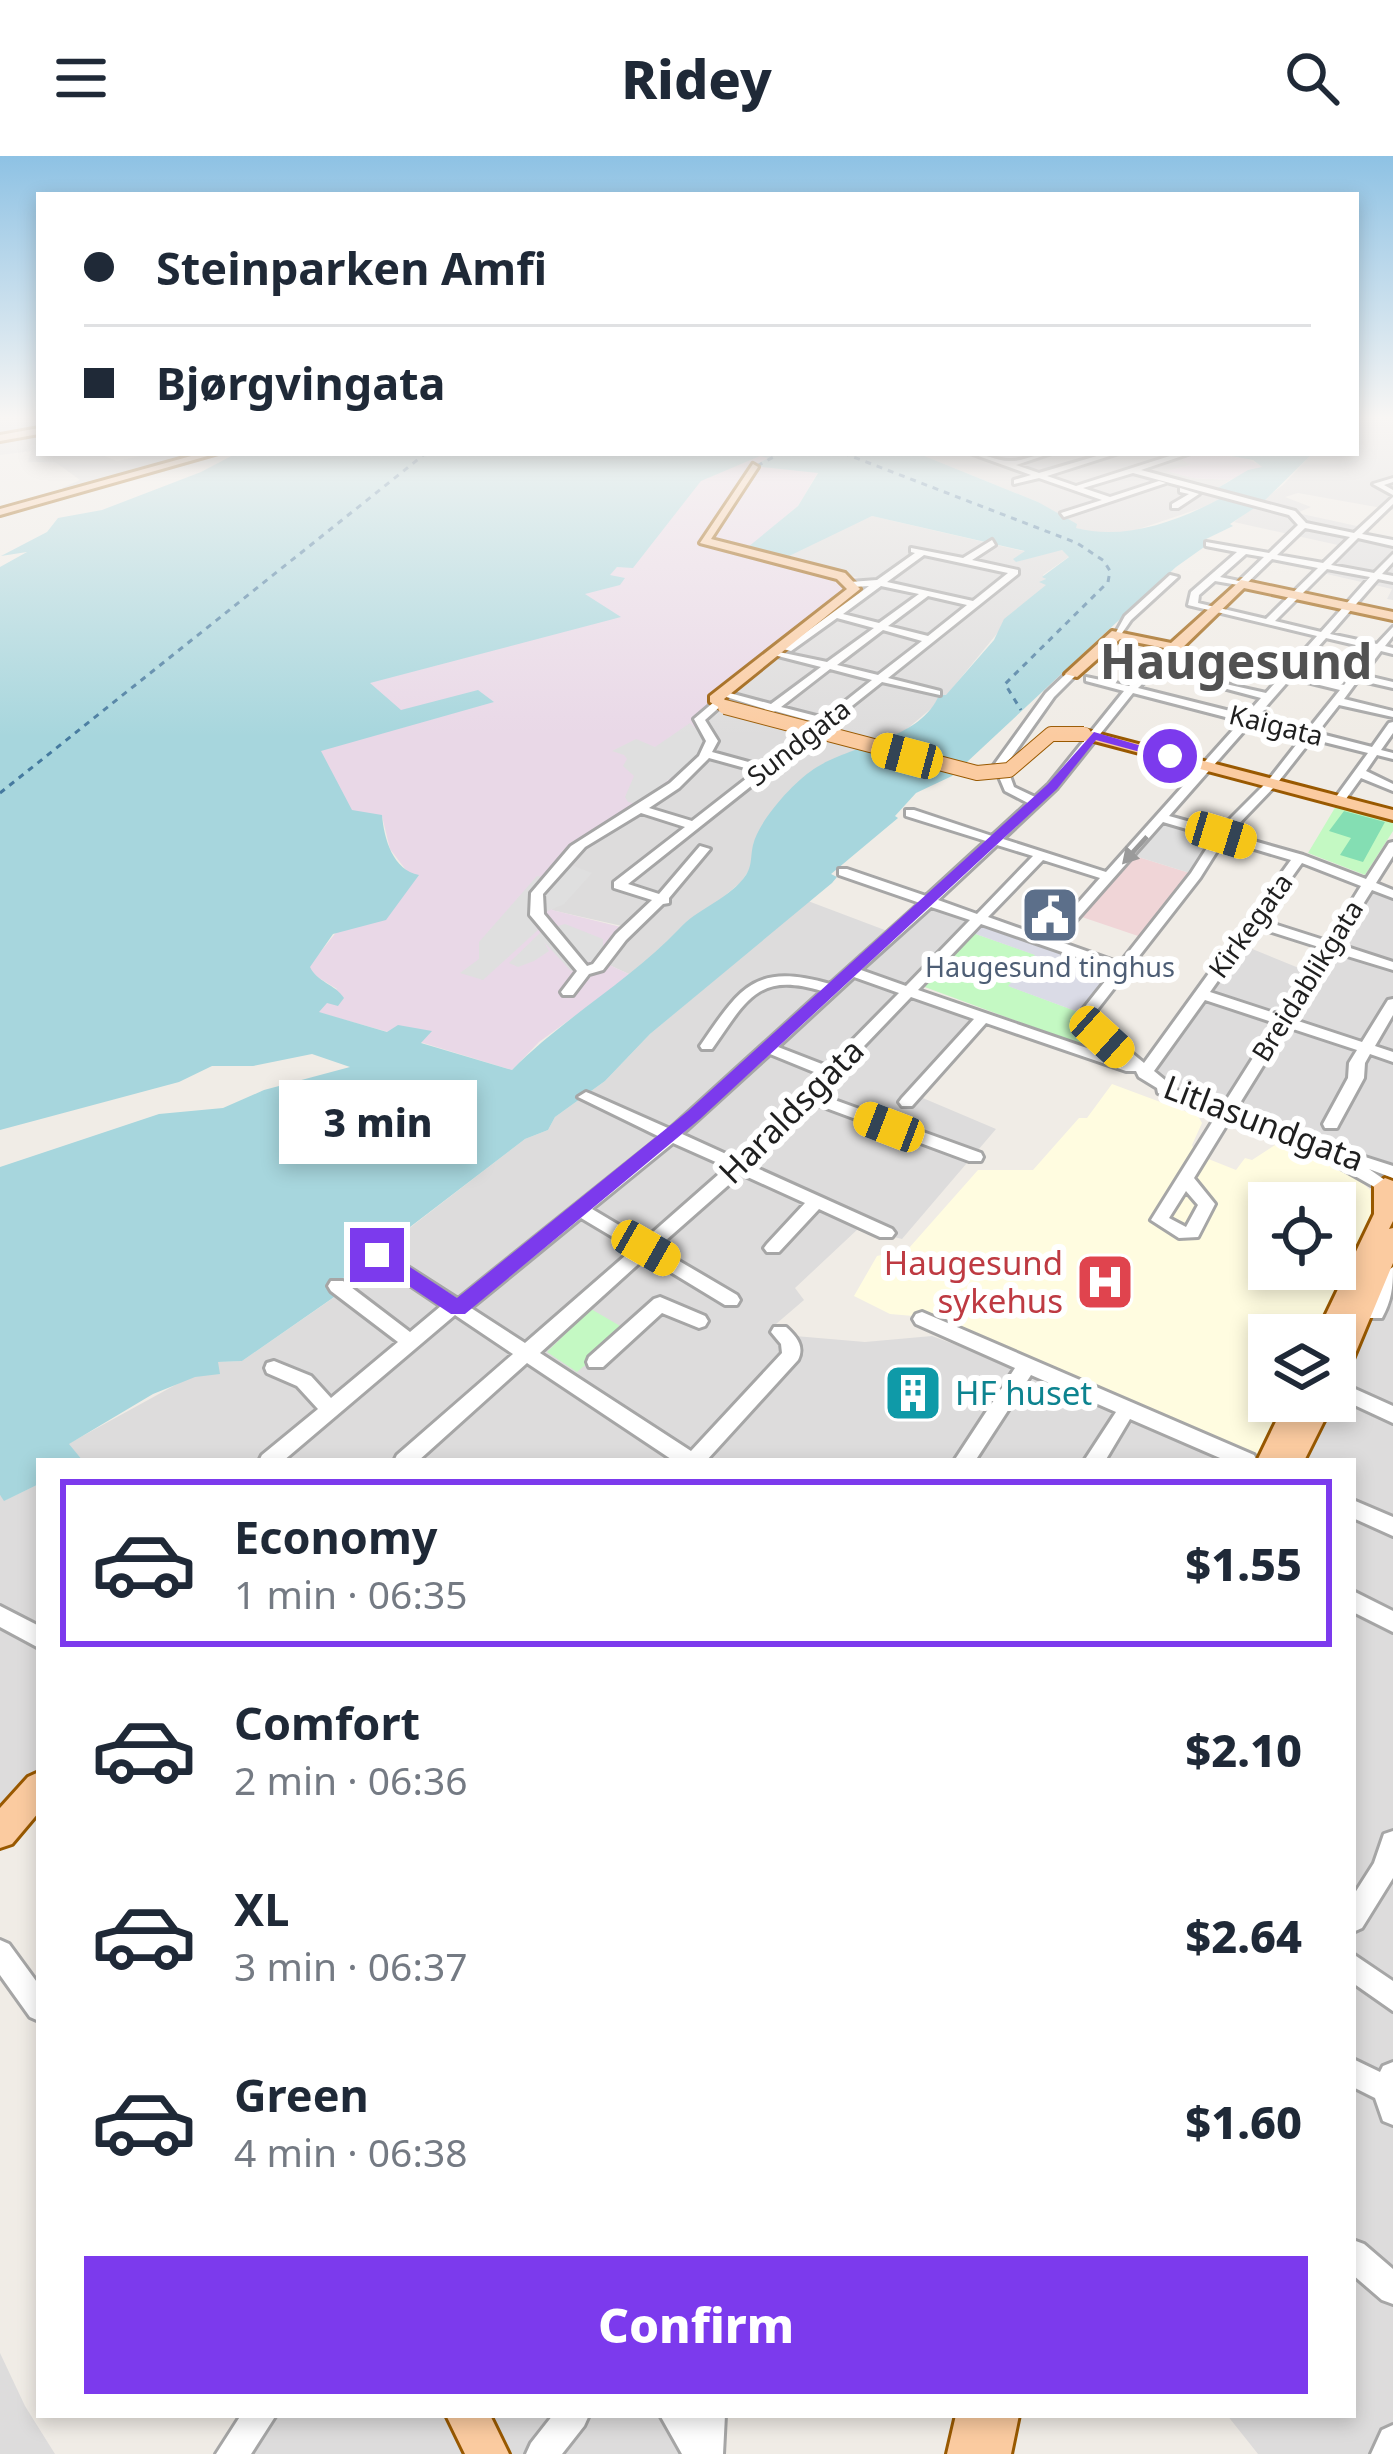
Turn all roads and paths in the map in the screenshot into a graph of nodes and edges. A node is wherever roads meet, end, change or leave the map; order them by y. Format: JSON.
{"nodes":[{"id":1,"x":716,"y":523,"type":"edge"},
{"id":2,"x":1296,"y":523,"type":"edge"},
{"id":3,"x":1364,"y":523,"type":"edge"},
{"id":4,"x":1299,"y":529,"type":"junction"},
{"id":5,"x":1351,"y":535,"type":"junction"},
{"id":6,"x":1274,"y":537,"type":"dead end"},
{"id":7,"x":1255,"y":540,"type":"dead end"},
{"id":8,"x":992,"y":543,"type":"dead end"},
{"id":9,"x":1393,"y":543,"type":"edge"},
{"id":10,"x":1209,"y":544,"type":"dead end"},
{"id":11,"x":908,"y":548,"type":"dead end"},
{"id":12,"x":1240,"y":550,"type":"junction"},
{"id":13,"x":923,"y":551,"type":"junction"},
{"id":14,"x":1273,"y":554,"type":"junction"},
{"id":15,"x":1393,"y":556,"type":"edge"},
{"id":16,"x":965,"y":561,"type":"junction"},
{"id":17,"x":1324,"y":564,"type":"junction"},
{"id":18,"x":1377,"y":575,"type":"junction"},
{"id":19,"x":1173,"y":577,"type":"dead end"},
{"id":20,"x":1213,"y":578,"type":"junction"},
{"id":21,"x":1393,"y":579,"type":"edge"},
{"id":22,"x":853,"y":584,"type":"junction"},
{"id":23,"x":880,"y":584,"type":"junction"},
{"id":24,"x":1241,"y":584,"type":"junction"},
{"id":25,"x":926,"y":593,"type":"junction"},
{"id":26,"x":1293,"y":595,"type":"junction"},
{"id":27,"x":976,"y":604,"type":"junction"},
{"id":28,"x":1347,"y":607,"type":"junction"},
{"id":29,"x":1213,"y":611,"type":"junction"},
{"id":30,"x":837,"y":615,"type":"junction"},
{"id":31,"x":1393,"y":616,"type":"edge"},
{"id":32,"x":1267,"y":623,"type":"junction"},
{"id":33,"x":880,"y":628,"type":"junction"},
{"id":34,"x":1393,"y":630,"type":"edge"},
{"id":35,"x":1117,"y":634,"type":"junction"},
{"id":36,"x":1322,"y":635,"type":"junction"},
{"id":37,"x":931,"y":640,"type":"junction"},
{"id":38,"x":1174,"y":648,"type":"junction"},
{"id":39,"x":1386,"y":650,"type":"edge"},
{"id":40,"x":783,"y":651,"type":"junction"},
{"id":41,"x":828,"y":666,"type":"junction"},
{"id":42,"x":1154,"y":667,"type":"junction"},
{"id":43,"x":1072,"y":674,"type":"joint"},
{"id":44,"x":1288,"y":674,"type":"junction"},
{"id":45,"x":1358,"y":677,"type":"junction"},
{"id":46,"x":880,"y":679,"type":"junction"},
{"id":47,"x":1090,"y":679,"type":"dead end"},
{"id":48,"x":1202,"y":680,"type":"dead end"},
{"id":49,"x":1216,"y":683,"type":"dead end"},
{"id":50,"x":1393,"y":686,"type":"edge"},
{"id":51,"x":1131,"y":689,"type":"junction"},
{"id":52,"x":1347,"y":689,"type":"junction"},
{"id":53,"x":936,"y":693,"type":"dead end"},
{"id":54,"x":1269,"y":697,"type":"junction"},
{"id":55,"x":1337,"y":701,"type":"junction"},
{"id":56,"x":722,"y":702,"type":"junction"},
{"id":57,"x":767,"y":711,"type":"junction"},
{"id":58,"x":1393,"y":714,"type":"edge"},
{"id":59,"x":1249,"y":719,"type":"junction"},
{"id":60,"x":827,"y":722,"type":"junction"},
{"id":61,"x":1393,"y":725,"type":"edge"},
{"id":62,"x":1089,"y":735,"type":"junction"},
{"id":63,"x":1311,"y":735,"type":"junction"},
{"id":64,"x":1334,"y":749,"type":"dead end"},
{"id":65,"x":1375,"y":751,"type":"junction"},
{"id":66,"x":708,"y":754,"type":"junction"},
{"id":67,"x":1393,"y":756,"type":"edge"},
{"id":68,"x":1206,"y":767,"type":"junction"},
{"id":69,"x":1363,"y":769,"type":"junction"},
{"id":70,"x":765,"y":770,"type":"junction"},
{"id":71,"x":1271,"y":784,"type":"junction"},
{"id":72,"x":1393,"y":788,"type":"edge"},
{"id":73,"x":1339,"y":801,"type":"junction"},
{"id":74,"x":1036,"y":802,"type":"junction"},
{"id":75,"x":638,"y":808,"type":"junction"},
{"id":76,"x":910,"y":813,"type":"dead end"},
{"id":77,"x":1393,"y":815,"type":"edge"},
{"id":78,"x":1163,"y":818,"type":"junction"},
{"id":79,"x":694,"y":826,"type":"junction"},
{"id":80,"x":1221,"y":835,"type":"junction"},
{"id":81,"x":994,"y":840,"type":"junction"},
{"id":82,"x":1393,"y":846,"type":"edge"},
{"id":83,"x":704,"y":849,"type":"dead end"},
{"id":84,"x":1041,"y":855,"type":"junction"},
{"id":85,"x":1299,"y":858,"type":"junction"},
{"id":86,"x":843,"y":872,"type":"dead end"},
{"id":87,"x":1109,"y":877,"type":"junction"},
{"id":88,"x":1369,"y":883,"type":"junction"},
{"id":89,"x":1393,"y":894,"type":"edge"},
{"id":90,"x":664,"y":900,"type":"junction"},
{"id":91,"x":928,"y":902,"type":"junction"},
{"id":92,"x":979,"y":920,"type":"junction"},
{"id":93,"x":1253,"y":922,"type":"junction"},
{"id":94,"x":1049,"y":943,"type":"junction"},
{"id":95,"x":1330,"y":946,"type":"junction"},
{"id":96,"x":1393,"y":966,"type":"edge"},
{"id":97,"x":1122,"y":968,"type":"junction"},
{"id":98,"x":584,"y":971,"type":"junction"},
{"id":99,"x":852,"y":972,"type":"junction"},
{"id":100,"x":832,"y":989,"type":"junction"},
{"id":101,"x":568,"y":992,"type":"dead end"},
{"id":102,"x":909,"y":992,"type":"junction"},
{"id":103,"x":1202,"y":994,"type":"junction"},
{"id":104,"x":1393,"y":1003,"type":"edge"},
{"id":105,"x":982,"y":1018,"type":"junction"},
{"id":106,"x":1283,"y":1021,"type":"junction"},
{"id":107,"x":707,"y":1046,"type":"dead end"},
{"id":108,"x":767,"y":1048,"type":"junction"},
{"id":109,"x":1366,"y":1049,"type":"junction"},
{"id":110,"x":1393,"y":1058,"type":"edge"},
{"id":111,"x":1117,"y":1064,"type":"junction"},
{"id":112,"x":830,"y":1073,"type":"junction"},
{"id":113,"x":1145,"y":1074,"type":"junction"},
{"id":114,"x":1171,"y":1092,"type":"junction"},
{"id":115,"x":807,"y":1095,"type":"junction"},
{"id":116,"x":586,"y":1097,"type":"dead end"},
{"id":117,"x":908,"y":1102,"type":"dead end"},
{"id":118,"x":1228,"y":1111,"type":"junction"},
{"id":119,"x":1331,"y":1124,"type":"dead end"},
{"id":120,"x":670,"y":1136,"type":"junction"},
{"id":121,"x":975,"y":1157,"type":"dead end"},
{"id":122,"x":738,"y":1167,"type":"junction"},
{"id":123,"x":1185,"y":1179,"type":"dead end"},
{"id":124,"x":1389,"y":1182,"type":"edge"},
{"id":125,"x":816,"y":1202,"type":"junction"},
{"id":126,"x":581,"y":1210,"type":"junction"},
{"id":127,"x":886,"y":1233,"type":"dead end"},
{"id":128,"x":1393,"y":1236,"type":"edge"},
{"id":129,"x":646,"y":1248,"type":"junction"},
{"id":130,"x":773,"y":1248,"type":"dead end"},
{"id":131,"x":377,"y":1255,"type":"dead end"},
{"id":132,"x":1393,"y":1273,"type":"edge"},
{"id":133,"x":338,"y":1286,"type":"dead end"},
{"id":134,"x":456,"y":1307,"type":"junction"},
{"id":135,"x":1376,"y":1313,"type":"dead end"},
{"id":136,"x":1338,"y":1314,"type":"edge"},
{"id":137,"x":922,"y":1319,"type":"dead end"},
{"id":138,"x":1356,"y":1330,"type":"edge"},
{"id":139,"x":780,"y":1333,"type":"dead end"},
{"id":140,"x":409,"y":1341,"type":"junction"},
{"id":141,"x":527,"y":1352,"type":"junction"},
{"id":142,"x":596,"y":1362,"type":"dead end"},
{"id":143,"x":1028,"y":1364,"type":"junction"},
{"id":144,"x":274,"y":1368,"type":"dead end"},
{"id":145,"x":1356,"y":1398,"type":"edge"},
{"id":146,"x":330,"y":1410,"type":"junction"},
{"id":147,"x":1393,"y":1415,"type":"edge"},
{"id":148,"x":1121,"y":1418,"type":"dead end"},
{"id":149,"x":1289,"y":1422,"type":"edge"},
{"id":150,"x":1313,"y":1422,"type":"edge"},
{"id":151,"x":273,"y":1458,"type":"edge"},
{"id":152,"x":407,"y":1458,"type":"edge"},
{"id":153,"x":687,"y":1458,"type":"edge"},
{"id":154,"x":695,"y":1458,"type":"edge"},
{"id":155,"x":966,"y":1458,"type":"edge"},
{"id":156,"x":1096,"y":1458,"type":"edge"},
{"id":157,"x":1239,"y":1458,"type":"edge"},
{"id":158,"x":1271,"y":1458,"type":"edge"},
{"id":159,"x":1293,"y":1458,"type":"edge"},
{"id":160,"x":1356,"y":1510,"type":"edge"},
{"id":161,"x":1393,"y":1527,"type":"edge"},
{"id":162,"x":1356,"y":1602,"type":"edge"},
{"id":163,"x":0,"y":1616,"type":"edge"},
{"id":164,"x":1393,"y":1622,"type":"edge"},
{"id":165,"x":36,"y":1636,"type":"edge"},
{"id":166,"x":36,"y":1792,"type":"edge"},
{"id":167,"x":0,"y":1832,"type":"edge"},
{"id":168,"x":1393,"y":1843,"type":"edge"},
{"id":169,"x":1356,"y":1913,"type":"edge"},
{"id":170,"x":0,"y":1953,"type":"edge"},
{"id":171,"x":1356,"y":1969,"type":"edge"},
{"id":172,"x":1393,"y":1998,"type":"edge"},
{"id":173,"x":36,"y":2004,"type":"edge"},
{"id":174,"x":1356,"y":2074,"type":"edge"},
{"id":175,"x":1391,"y":2092,"type":"edge"},
{"id":176,"x":1356,"y":2258,"type":"edge"},
{"id":177,"x":1393,"y":2289,"type":"edge"},
{"id":178,"x":258,"y":2418,"type":"edge"},
{"id":179,"x":469,"y":2418,"type":"edge"},
{"id":180,"x":571,"y":2418,"type":"edge"},
{"id":181,"x":678,"y":2418,"type":"edge"},
{"id":182,"x":710,"y":2418,"type":"edge"},
{"id":183,"x":976,"y":2418,"type":"edge"},
{"id":184,"x":997,"y":2418,"type":"edge"},
{"id":185,"x":1393,"y":2441,"type":"edge"},
{"id":186,"x":232,"y":2454,"type":"edge"},
{"id":187,"x":488,"y":2454,"type":"edge"},
{"id":188,"x":542,"y":2454,"type":"edge"},
{"id":189,"x":704,"y":2454,"type":"edge"},
{"id":190,"x":968,"y":2454,"type":"edge"},
{"id":191,"x":990,"y":2454,"type":"edge"},
{"id":192,"x":1387,"y":2454,"type":"edge"}],
"edges":[{"from":1,"to":22,"type":"main road"},
{"from":2,"to":4,"type":"street"},
{"from":3,"to":5,"type":"street"},
{"from":4,"to":5,"type":"street"},
{"from":4,"to":6,"type":"street"},
{"from":4,"to":14,"type":"street"},
{"from":5,"to":9,"type":"street"},
{"from":5,"to":17,"type":"street"},
{"from":7,"to":12,"type":"street"},
{"from":8,"to":16,"type":"street"},
{"from":10,"to":12,"type":"street"},
{"from":11,"to":13,"type":"street"},
{"from":12,"to":14,"type":"street"},
{"from":12,"to":20,"type":"street"},
{"from":13,"to":16,"type":"street"},
{"from":13,"to":23,"type":"street"},
{"from":14,"to":17,"type":"street"},
{"from":14,"to":24,"type":"street"},
{"from":15,"to":18,"type":"street"},
{"from":16,"to":27,"type":"street","name":"Sundgata"},
{"from":17,"to":18,"type":"street"},
{"from":17,"to":26,"type":"street"},
{"from":18,"to":21,"type":"street"},
{"from":18,"to":28,"type":"street"},
{"from":19,"to":35,"type":"street"},
{"from":20,"to":24,"type":"street"},
{"from":20,"to":29,"type":"street"},
{"from":22,"to":23,"type":"street"},
{"from":22,"to":40,"type":"main road"},
{"from":23,"to":25,"type":"street"},
{"from":23,"to":30,"type":"street"},
{"from":24,"to":26,"type":"main road"},
{"from":24,"to":29,"type":"main road"},
{"from":25,"to":27,"type":"street"},
{"from":25,"to":33,"type":"street"},
{"from":26,"to":28,"type":"main road"},
{"from":26,"to":32,"type":"street"},
{"from":27,"to":37,"type":"street","name":"Sundgata"},
{"from":28,"to":31,"type":"main road"},
{"from":28,"to":36,"type":"street"},
{"from":29,"to":32,"type":"street"},
{"from":29,"to":38,"type":"main road"},
{"from":30,"to":33,"type":"street"},
{"from":30,"to":40,"type":"street"},
{"from":32,"to":36,"type":"street"},
{"from":33,"to":37,"type":"street"},
{"from":33,"to":41,"type":"street"},
{"from":34,"to":39,"type":"street"},
{"from":35,"to":38,"type":"main road"},
{"from":35,"to":43,"type":"main road"},
{"from":36,"to":39,"type":"street"},
{"from":36,"to":44,"type":"street"},
{"from":37,"to":46,"type":"street","name":"Sundgata"},
{"from":38,"to":42,"type":"street"},
{"from":39,"to":45,"type":"street"},
{"from":40,"to":41,"type":"street"},
{"from":40,"to":56,"type":"main road"},
{"from":41,"to":46,"type":"street"},
{"from":41,"to":57,"type":"street"},
{"from":42,"to":48,"type":"street"},
{"from":42,"to":51,"type":"street"},
{"from":43,"to":74,"type":"street"},
{"from":44,"to":52,"type":"street"},
{"from":44,"to":54,"type":"street"},
{"from":45,"to":50,"type":"street"},
{"from":45,"to":52,"type":"street"},
{"from":46,"to":53,"type":"street"},
{"from":46,"to":60,"type":"street","name":"Sundgata"},
{"from":47,"to":51,"type":"street","name":"Kaigata"},
{"from":49,"to":54,"type":"street"},
{"from":51,"to":59,"type":"street","name":"Kaigata"},
{"from":51,"to":62,"type":"street"},
{"from":52,"to":55,"type":"street"},
{"from":54,"to":59,"type":"street"},
{"from":55,"to":58,"type":"street"},
{"from":55,"to":63,"type":"street"},
{"from":56,"to":57,"type":"street"},
{"from":56,"to":62,"type":"main road","bridge":true},
{"from":56,"to":66,"type":"street"},
{"from":57,"to":60,"type":"street"},
{"from":59,"to":63,"type":"street","name":"Kaigata"},
{"from":59,"to":68,"type":"street"},
{"from":60,"to":70,"type":"street","name":"Sundgata"},
{"from":61,"to":65,"type":"street"},
{"from":62,"to":68,"type":"main road"},
{"from":62,"to":74,"type":"street"},
{"from":63,"to":65,"type":"street","name":"Kaigata"},
{"from":63,"to":71,"type":"street"},
{"from":64,"to":69,"type":"street"},
{"from":65,"to":67,"type":"street","name":"Kaigata"},
{"from":65,"to":69,"type":"street"},
{"from":66,"to":70,"type":"street"},
{"from":66,"to":75,"type":"street"},
{"from":68,"to":71,"type":"main road"},
{"from":68,"to":78,"type":"street"},
{"from":69,"to":72,"type":"street"},
{"from":69,"to":73,"type":"street"},
{"from":70,"to":79,"type":"street","name":"Sundgata"},
{"from":71,"to":73,"type":"main road"},
{"from":71,"to":80,"type":"street"},
{"from":73,"to":77,"type":"main road"},
{"from":74,"to":81,"type":"street"},
{"from":75,"to":79,"type":"street"},
{"from":75,"to":98,"type":"street"},
{"from":76,"to":81,"type":"street"},
{"from":78,"to":80,"type":"street"},
{"from":78,"to":87,"type":"street","one_way":true},
{"from":79,"to":90,"type":"street","name":"Sundgata"},
{"from":80,"to":85,"type":"street"},
{"from":80,"to":97,"type":"street"},
{"from":81,"to":84,"type":"street"},
{"from":81,"to":91,"type":"street"},
{"from":82,"to":88,"type":"street","name":"Breidablikgata"},
{"from":83,"to":90,"type":"street"},
{"from":84,"to":87,"type":"street"},
{"from":84,"to":92,"type":"street","name":"Haraldsgata"},
{"from":85,"to":88,"type":"street"},
{"from":85,"to":93,"type":"street","name":"Kirkegata"},
{"from":86,"to":91,"type":"street"},
{"from":87,"to":94,"type":"street"},
{"from":88,"to":89,"type":"street"},
{"from":88,"to":95,"type":"street","name":"Breidablikgata"},
{"from":90,"to":98,"type":"street"},
{"from":91,"to":92,"type":"street"},
{"from":91,"to":99,"type":"street"},
{"from":92,"to":94,"type":"street"},
{"from":92,"to":102,"type":"street","name":"Haraldsgata"},
{"from":93,"to":95,"type":"street"},
{"from":93,"to":103,"type":"street","name":"Kirkegata"},
{"from":94,"to":97,"type":"street"},
{"from":95,"to":96,"type":"street"},
{"from":95,"to":106,"type":"street","name":"Breidablikgata"},
{"from":97,"to":113,"type":"street"},
{"from":98,"to":101,"type":"street"},
{"from":99,"to":100,"type":"street"},
{"from":99,"to":102,"type":"street","name":"Litlasundgata"},
{"from":100,"to":107,"type":"street"},
{"from":100,"to":108,"type":"street"},
{"from":102,"to":105,"type":"street","name":"Litlasundgata"},
{"from":102,"to":112,"type":"street","name":"Haraldsgata"},
{"from":103,"to":106,"type":"street"},
{"from":103,"to":113,"type":"street","name":"Kirkegata"},
{"from":104,"to":109,"type":"street"},
{"from":105,"to":111,"type":"street","name":"Litlasundgata"},
{"from":105,"to":117,"type":"street"},
{"from":106,"to":109,"type":"street"},
{"from":106,"to":118,"type":"street","name":"Breidablikgata"},
{"from":108,"to":112,"type":"street"},
{"from":108,"to":120,"type":"street"},
{"from":109,"to":110,"type":"street"},
{"from":109,"to":119,"type":"street"},
{"from":111,"to":113,"type":"street","name":"Litlasundgata"},
{"from":111,"to":114,"type":"street","name":"Litlasundgata"},
{"from":112,"to":115,"type":"street","name":"Haraldsgata"},
{"from":113,"to":114,"type":"street","name":"Litlasundgata"},
{"from":113,"to":118,"type":"street","name":"Litlasundgata"},
{"from":114,"to":118,"type":"street","name":"Litlasundgata"},
{"from":115,"to":121,"type":"street"},
{"from":115,"to":122,"type":"street","name":"Haraldsgata"},
{"from":116,"to":120,"type":"street"},
{"from":118,"to":123,"type":"street","name":"Breidablikgata"},
{"from":118,"to":124,"type":"street","name":"Litlasundgata"},
{"from":120,"to":122,"type":"street"},
{"from":120,"to":126,"type":"street"},
{"from":122,"to":125,"type":"street"},
{"from":122,"to":129,"type":"street","name":"Haraldsgata"},
{"from":124,"to":136,"type":"main road"},
{"from":125,"to":127,"type":"street"},
{"from":125,"to":130,"type":"street"},
{"from":126,"to":129,"type":"street"},
{"from":126,"to":134,"type":"street"},
{"from":128,"to":138,"type":"main road"},
{"from":129,"to":141,"type":"street","name":"Haraldsgata"},
{"from":129,"to":142,"type":"street"},
{"from":131,"to":134,"type":"street"},
{"from":132,"to":135,"type":"street"},
{"from":133,"to":140,"type":"street"},
{"from":134,"to":140,"type":"street"},
{"from":134,"to":141,"type":"street"},
{"from":137,"to":143,"type":"street"},
{"from":139,"to":154,"type":"street"},
{"from":140,"to":146,"type":"street"},
{"from":141,"to":152,"type":"street","name":"Haraldsgata"},
{"from":141,"to":153,"type":"street"},
{"from":143,"to":155,"type":"street"},
{"from":143,"to":157,"type":"street"},
{"from":144,"to":146,"type":"street"},
{"from":145,"to":147,"type":"street"},
{"from":146,"to":151,"type":"street"},
{"from":148,"to":156,"type":"street"},
{"from":149,"to":158,"type":"main road"},
{"from":150,"to":159,"type":"main road"},
{"from":160,"to":161,"type":"street"},
{"from":162,"to":164,"type":"street"},
{"from":163,"to":165,"type":"street"},
{"from":166,"to":167,"type":"main road"},
{"from":168,"to":169,"type":"street"},
{"from":170,"to":173,"type":"street"},
{"from":171,"to":172,"type":"street"},
{"from":174,"to":175,"type":"street"},
{"from":176,"to":177,"type":"street"},
{"from":178,"to":186,"type":"street"},
{"from":179,"to":187,"type":"main road"},
{"from":180,"to":188,"type":"street"},
{"from":181,"to":189,"type":"street"},
{"from":182,"to":189,"type":"street"},
{"from":183,"to":190,"type":"main road"},
{"from":184,"to":191,"type":"main road"},
{"from":185,"to":192,"type":"street"}]}
